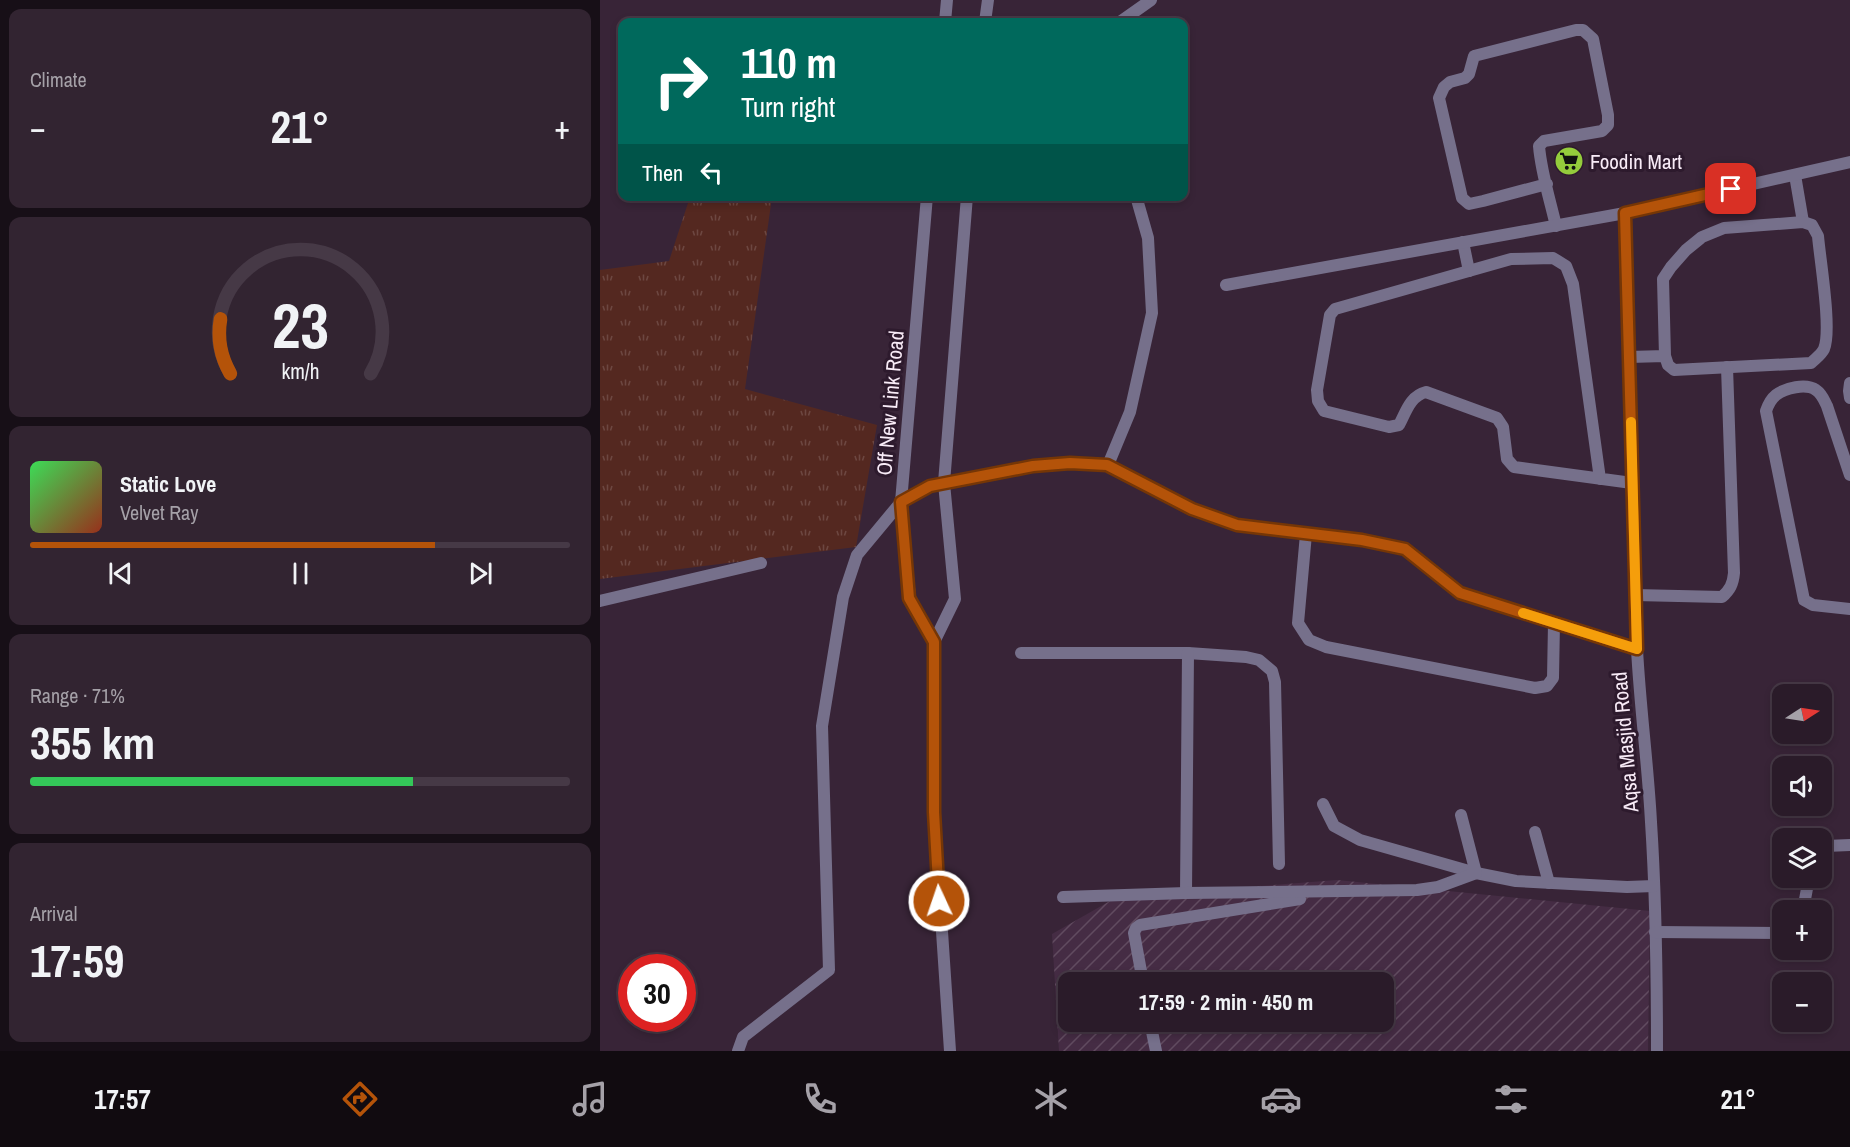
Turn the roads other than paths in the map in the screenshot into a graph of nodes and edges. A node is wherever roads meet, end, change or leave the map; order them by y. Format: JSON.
{"nodes":[{"id":1,"x":947,"y":0,"type":"edge"},
{"id":2,"x":988,"y":0,"type":"edge"},
{"id":3,"x":1151,"y":0,"type":"edge"},
{"id":4,"x":945,"y":18,"type":"edge"},
{"id":5,"x":986,"y":18,"type":"edge"},
{"id":6,"x":1126,"y":18,"type":"edge"},
{"id":7,"x":1850,"y":162,"type":"edge"},
{"id":8,"x":1795,"y":175,"type":"junction"},
{"id":9,"x":1546,"y":184,"type":"junction"},
{"id":10,"x":927,"y":201,"type":"edge"},
{"id":11,"x":967,"y":201,"type":"edge"},
{"id":12,"x":1137,"y":201,"type":"edge"},
{"id":13,"x":1625,"y":213,"type":"junction"},
{"id":14,"x":1803,"y":222,"type":"junction"},
{"id":15,"x":1556,"y":226,"type":"junction"},
{"id":16,"x":1463,"y":242,"type":"junction"},
{"id":17,"x":1469,"y":271,"type":"junction"},
{"id":18,"x":1226,"y":285,"type":"dead end"},
{"id":19,"x":1665,"y":356,"type":"junction"},
{"id":20,"x":1629,"y":357,"type":"junction"},
{"id":21,"x":1727,"y":367,"type":"junction"},
{"id":22,"x":1850,"y":383,"type":"edge"},
{"id":23,"x":1850,"y":398,"type":"edge"},
{"id":24,"x":1107,"y":465,"type":"junction"},
{"id":25,"x":1850,"y":475,"type":"edge"},
{"id":26,"x":1599,"y":479,"type":"junction"},
{"id":27,"x":944,"y":483,"type":"junction"},
{"id":28,"x":1632,"y":483,"type":"junction"},
{"id":29,"x":901,"y":502,"type":"junction"},
{"id":30,"x":1306,"y":534,"type":"junction"},
{"id":31,"x":761,"y":564,"type":"dead end"},
{"id":32,"x":1635,"y":595,"type":"junction"},
{"id":33,"x":600,"y":601,"type":"edge"},
{"id":34,"x":1850,"y":609,"type":"edge"},
{"id":35,"x":1554,"y":623,"type":"junction"},
{"id":36,"x":934,"y":642,"type":"junction"},
{"id":37,"x":1637,"y":649,"type":"junction"},
{"id":38,"x":1021,"y":653,"type":"dead end"},
{"id":39,"x":1188,"y":653,"type":"junction"},
{"id":40,"x":1323,"y":804,"type":"dead end"},
{"id":41,"x":1461,"y":815,"type":"dead end"},
{"id":42,"x":1535,"y":832,"type":"dead end"},
{"id":43,"x":1850,"y":845,"type":"edge"},
{"id":44,"x":1832,"y":846,"type":"edge"},
{"id":45,"x":1279,"y":864,"type":"dead end"},
{"id":46,"x":1476,"y":873,"type":"junction"},
{"id":47,"x":1549,"y":883,"type":"junction"},
{"id":48,"x":1654,"y":886,"type":"junction"},
{"id":49,"x":1186,"y":893,"type":"junction"},
{"id":50,"x":1063,"y":897,"type":"dead end"},
{"id":51,"x":1300,"y":899,"type":"dead end"},
{"id":52,"x":1655,"y":932,"type":"junction"},
{"id":53,"x":1772,"y":933,"type":"edge"},
{"id":54,"x":1141,"y":972,"type":"edge"},
{"id":55,"x":1152,"y":1032,"type":"edge"},
{"id":56,"x":738,"y":1051,"type":"edge"},
{"id":57,"x":950,"y":1051,"type":"edge"},
{"id":58,"x":1156,"y":1051,"type":"edge"},
{"id":59,"x":1658,"y":1051,"type":"edge"}],
"edges":[{"from":1,"to":4,"type":"street"},
{"from":2,"to":5,"type":"street"},
{"from":3,"to":6,"type":"street"},
{"from":7,"to":8,"type":"street"},
{"from":8,"to":13,"type":"street"},
{"from":8,"to":14,"type":"street"},
{"from":9,"to":9,"type":"street"},
{"from":9,"to":15,"type":"street"},
{"from":10,"to":29,"type":"street","name":"Off New Link Road"},
{"from":11,"to":27,"type":"street","name":"Off New Link Road"},
{"from":12,"to":24,"type":"street"},
{"from":13,"to":15,"type":"street"},
{"from":13,"to":20,"type":"street","name":"Aqsa Masjid Road"},
{"from":14,"to":19,"type":"street"},
{"from":14,"to":21,"type":"street"},
{"from":15,"to":16,"type":"street"},
{"from":16,"to":17,"type":"street"},
{"from":16,"to":18,"type":"street"},
{"from":17,"to":26,"type":"street"},
{"from":17,"to":26,"type":"street"},
{"from":19,"to":20,"type":"street"},
{"from":19,"to":21,"type":"street"},
{"from":20,"to":28,"type":"street","name":"Aqsa Masjid Road"},
{"from":21,"to":32,"type":"street"},
{"from":22,"to":23,"type":"street"},
{"from":24,"to":27,"type":"street"},
{"from":24,"to":30,"type":"street"},
{"from":25,"to":34,"type":"street"},
{"from":26,"to":28,"type":"street"},
{"from":27,"to":29,"type":"street"},
{"from":27,"to":36,"type":"street","name":"Off New Link Road"},
{"from":28,"to":32,"type":"street","name":"Aqsa Masjid Road"},
{"from":29,"to":36,"type":"street","name":"Off New Link Road"},
{"from":29,"to":56,"type":"street"},
{"from":30,"to":35,"type":"street"},
{"from":30,"to":35,"type":"street"},
{"from":31,"to":33,"type":"street"},
{"from":32,"to":37,"type":"street","name":"Aqsa Masjid Road"},
{"from":35,"to":37,"type":"street"},
{"from":36,"to":57,"type":"street","name":"Off New Link Road"},
{"from":37,"to":48,"type":"street","name":"Aqsa Masjid Road"},
{"from":38,"to":39,"type":"street"},
{"from":39,"to":45,"type":"street"},
{"from":39,"to":49,"type":"street"},
{"from":40,"to":46,"type":"street"},
{"from":41,"to":46,"type":"street"},
{"from":42,"to":47,"type":"street"},
{"from":43,"to":44,"type":"street"},
{"from":46,"to":47,"type":"street"},
{"from":46,"to":49,"type":"street"},
{"from":47,"to":48,"type":"street"},
{"from":48,"to":52,"type":"street","name":"Aqsa Masjid Road"},
{"from":49,"to":50,"type":"street"},
{"from":51,"to":54,"type":"street"},
{"from":52,"to":53,"type":"street"},
{"from":52,"to":59,"type":"street","name":"Aqsa Masjid Road"},
{"from":55,"to":58,"type":"street"}]}
